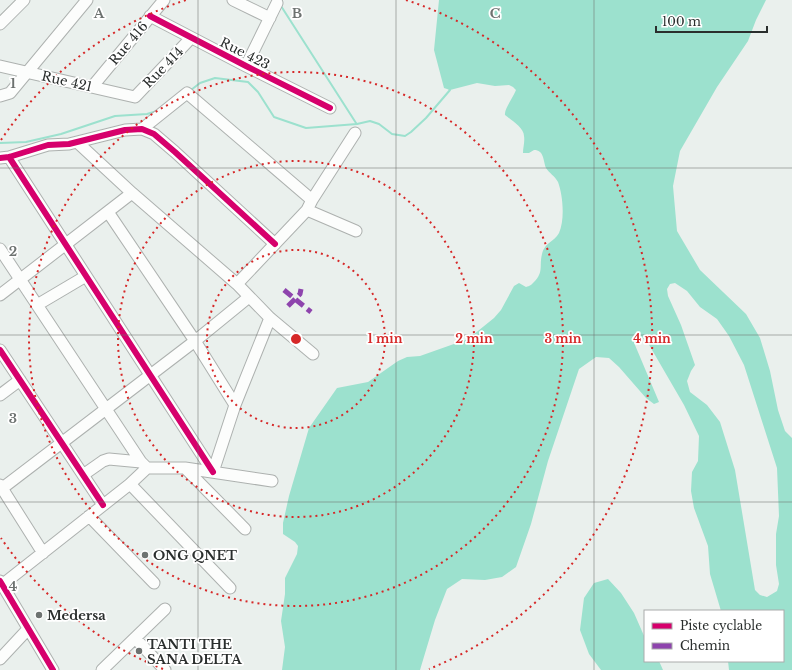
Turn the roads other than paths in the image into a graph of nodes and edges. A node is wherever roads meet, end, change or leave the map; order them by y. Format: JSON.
{"nodes":[{"id":1,"x":24,"y":0,"type":"edge"},
{"id":2,"x":87,"y":0,"type":"edge"},
{"id":3,"x":164,"y":0,"type":"edge"},
{"id":4,"x":233,"y":0,"type":"edge"},
{"id":5,"x":277,"y":3,"type":"dead end"},
{"id":6,"x":150,"y":16,"type":"junction"},
{"id":7,"x":270,"y":18,"type":"junction"},
{"id":8,"x":0,"y":24,"type":"edge"},
{"id":9,"x":191,"y":38,"type":"junction"},
{"id":10,"x":0,"y":66,"type":"edge"},
{"id":11,"x":246,"y":66,"type":"junction"},
{"id":12,"x":28,"y":72,"type":"junction"},
{"id":13,"x":92,"y":87,"type":"junction"},
{"id":14,"x":5,"y":95,"type":"edge"},
{"id":15,"x":135,"y":97,"type":"joint"},
{"id":16,"x":330,"y":108,"type":"dead end"},
{"id":17,"x":142,"y":129,"type":"junction"},
{"id":18,"x":355,"y":133,"type":"dead end"},
{"id":19,"x":77,"y":142,"type":"junction"},
{"id":20,"x":4,"y":157,"type":"edge"},
{"id":21,"x":132,"y":193,"type":"junction"},
{"id":22,"x":312,"y":200,"type":"junction"},
{"id":23,"x":307,"y":210,"type":"junction"},
{"id":24,"x":108,"y":212,"type":"junction"},
{"id":25,"x":356,"y":231,"type":"dead end"},
{"id":26,"x":65,"y":244,"type":"junction"},
{"id":27,"x":275,"y":244,"type":"junction"},
{"id":28,"x":0,"y":249,"type":"edge"},
{"id":29,"x":86,"y":276,"type":"junction"},
{"id":30,"x":20,"y":279,"type":"junction"},
{"id":31,"x":237,"y":284,"type":"junction"},
{"id":32,"x":0,"y":294,"type":"edge"},
{"id":33,"x":249,"y":297,"type":"junction"},
{"id":34,"x":37,"y":305,"type":"junction"},
{"id":35,"x":270,"y":318,"type":"junction"},
{"id":36,"x":195,"y":341,"type":"junction"},
{"id":37,"x":0,"y":350,"type":"edge"},
{"id":38,"x":313,"y":354,"type":"dead end"},
{"id":39,"x":150,"y":375,"type":"junction"},
{"id":40,"x":20,"y":380,"type":"junction"},
{"id":41,"x":0,"y":395,"type":"edge"},
{"id":42,"x":235,"y":405,"type":"junction"},
{"id":43,"x":106,"y":409,"type":"junction"},
{"id":44,"x":62,"y":443,"type":"junction"},
{"id":45,"x":144,"y":465,"type":"junction"},
{"id":46,"x":185,"y":468,"type":"junction"},
{"id":47,"x":213,"y":472,"type":"junction"},
{"id":48,"x":83,"y":475,"type":"junction"},
{"id":49,"x":272,"y":481,"type":"dead end"},
{"id":50,"x":130,"y":484,"type":"junction"},
{"id":51,"x":1,"y":488,"type":"edge"},
{"id":52,"x":103,"y":505,"type":"junction"},
{"id":53,"x":89,"y":516,"type":"junction"},
{"id":54,"x":245,"y":529,"type":"dead end"},
{"id":55,"x":43,"y":553,"type":"junction"},
{"id":56,"x":1,"y":583,"type":"edge"},
{"id":57,"x":154,"y":583,"type":"dead end"},
{"id":58,"x":230,"y":588,"type":"dead end"},
{"id":59,"x":165,"y":609,"type":"dead end"},
{"id":60,"x":28,"y":629,"type":"junction"},
{"id":61,"x":135,"y":638,"type":"junction"},
{"id":62,"x":0,"y":659,"type":"edge"},
{"id":63,"x":53,"y":670,"type":"edge"},
{"id":64,"x":102,"y":670,"type":"edge"},
{"id":65,"x":165,"y":670,"type":"edge"}],
"edges":[{"from":1,"to":8,"type":"street"},
{"from":2,"to":12,"type":"street"},
{"from":3,"to":6,"type":"street","name":"Rue 416"},
{"from":4,"to":7,"type":"street"},
{"from":5,"to":7,"type":"street"},
{"from":6,"to":9,"type":"street","name":"Rue 423"},
{"from":6,"to":13,"type":"street","name":"Rue 416"},
{"from":7,"to":11,"type":"street"},
{"from":9,"to":11,"type":"street","name":"Rue 423"},
{"from":9,"to":15,"type":"street","name":"Rue 414"},
{"from":10,"to":12,"type":"street","name":"Rue 421"},
{"from":11,"to":16,"type":"street","name":"Rue 423"},
{"from":12,"to":13,"type":"street","name":"Rue 421"},
{"from":12,"to":14,"type":"street"},
{"from":13,"to":15,"type":"street","name":"Rue 421"},
{"from":17,"to":19,"type":"street"},
{"from":17,"to":22,"type":"street"},
{"from":17,"to":27,"type":"street"},
{"from":18,"to":22,"type":"street"},
{"from":19,"to":20,"type":"street"},
{"from":19,"to":21,"type":"street"},
{"from":20,"to":26,"type":"street"},
{"from":21,"to":24,"type":"street"},
{"from":21,"to":31,"type":"street"},
{"from":22,"to":23,"type":"street"},
{"from":23,"to":25,"type":"street"},
{"from":23,"to":27,"type":"street"},
{"from":24,"to":26,"type":"street"},
{"from":24,"to":36,"type":"street"},
{"from":26,"to":29,"type":"street"},
{"from":26,"to":30,"type":"street"},
{"from":27,"to":31,"type":"street"},
{"from":28,"to":30,"type":"street"},
{"from":29,"to":34,"type":"street"},
{"from":29,"to":39,"type":"street"},
{"from":30,"to":32,"type":"street"},
{"from":30,"to":34,"type":"street"},
{"from":31,"to":33,"type":"street"},
{"from":33,"to":35,"type":"street"},
{"from":33,"to":36,"type":"street"},
{"from":34,"to":43,"type":"street"},
{"from":35,"to":38,"type":"street"},
{"from":35,"to":42,"type":"street"},
{"from":36,"to":39,"type":"street"},
{"from":36,"to":42,"type":"street"},
{"from":37,"to":40,"type":"street"},
{"from":39,"to":43,"type":"street"},
{"from":39,"to":47,"type":"street"},
{"from":40,"to":41,"type":"street"},
{"from":40,"to":44,"type":"street"},
{"from":42,"to":47,"type":"street"},
{"from":43,"to":44,"type":"street"},
{"from":43,"to":45,"type":"street"},
{"from":44,"to":48,"type":"street"},
{"from":44,"to":51,"type":"street"},
{"from":45,"to":46,"type":"street"},
{"from":45,"to":48,"type":"street"},
{"from":45,"to":50,"type":"street"},
{"from":46,"to":47,"type":"street"},
{"from":46,"to":54,"type":"street"},
{"from":47,"to":49,"type":"street"},
{"from":48,"to":52,"type":"street"},
{"from":50,"to":52,"type":"street"},
{"from":50,"to":58,"type":"street"},
{"from":51,"to":55,"type":"street"},
{"from":52,"to":53,"type":"street"},
{"from":53,"to":55,"type":"street"},
{"from":53,"to":57,"type":"street"},
{"from":55,"to":56,"type":"street"},
{"from":56,"to":60,"type":"street"},
{"from":59,"to":61,"type":"street"},
{"from":60,"to":62,"type":"street"},
{"from":60,"to":63,"type":"street"},
{"from":61,"to":64,"type":"street"},
{"from":61,"to":65,"type":"street"}]}
